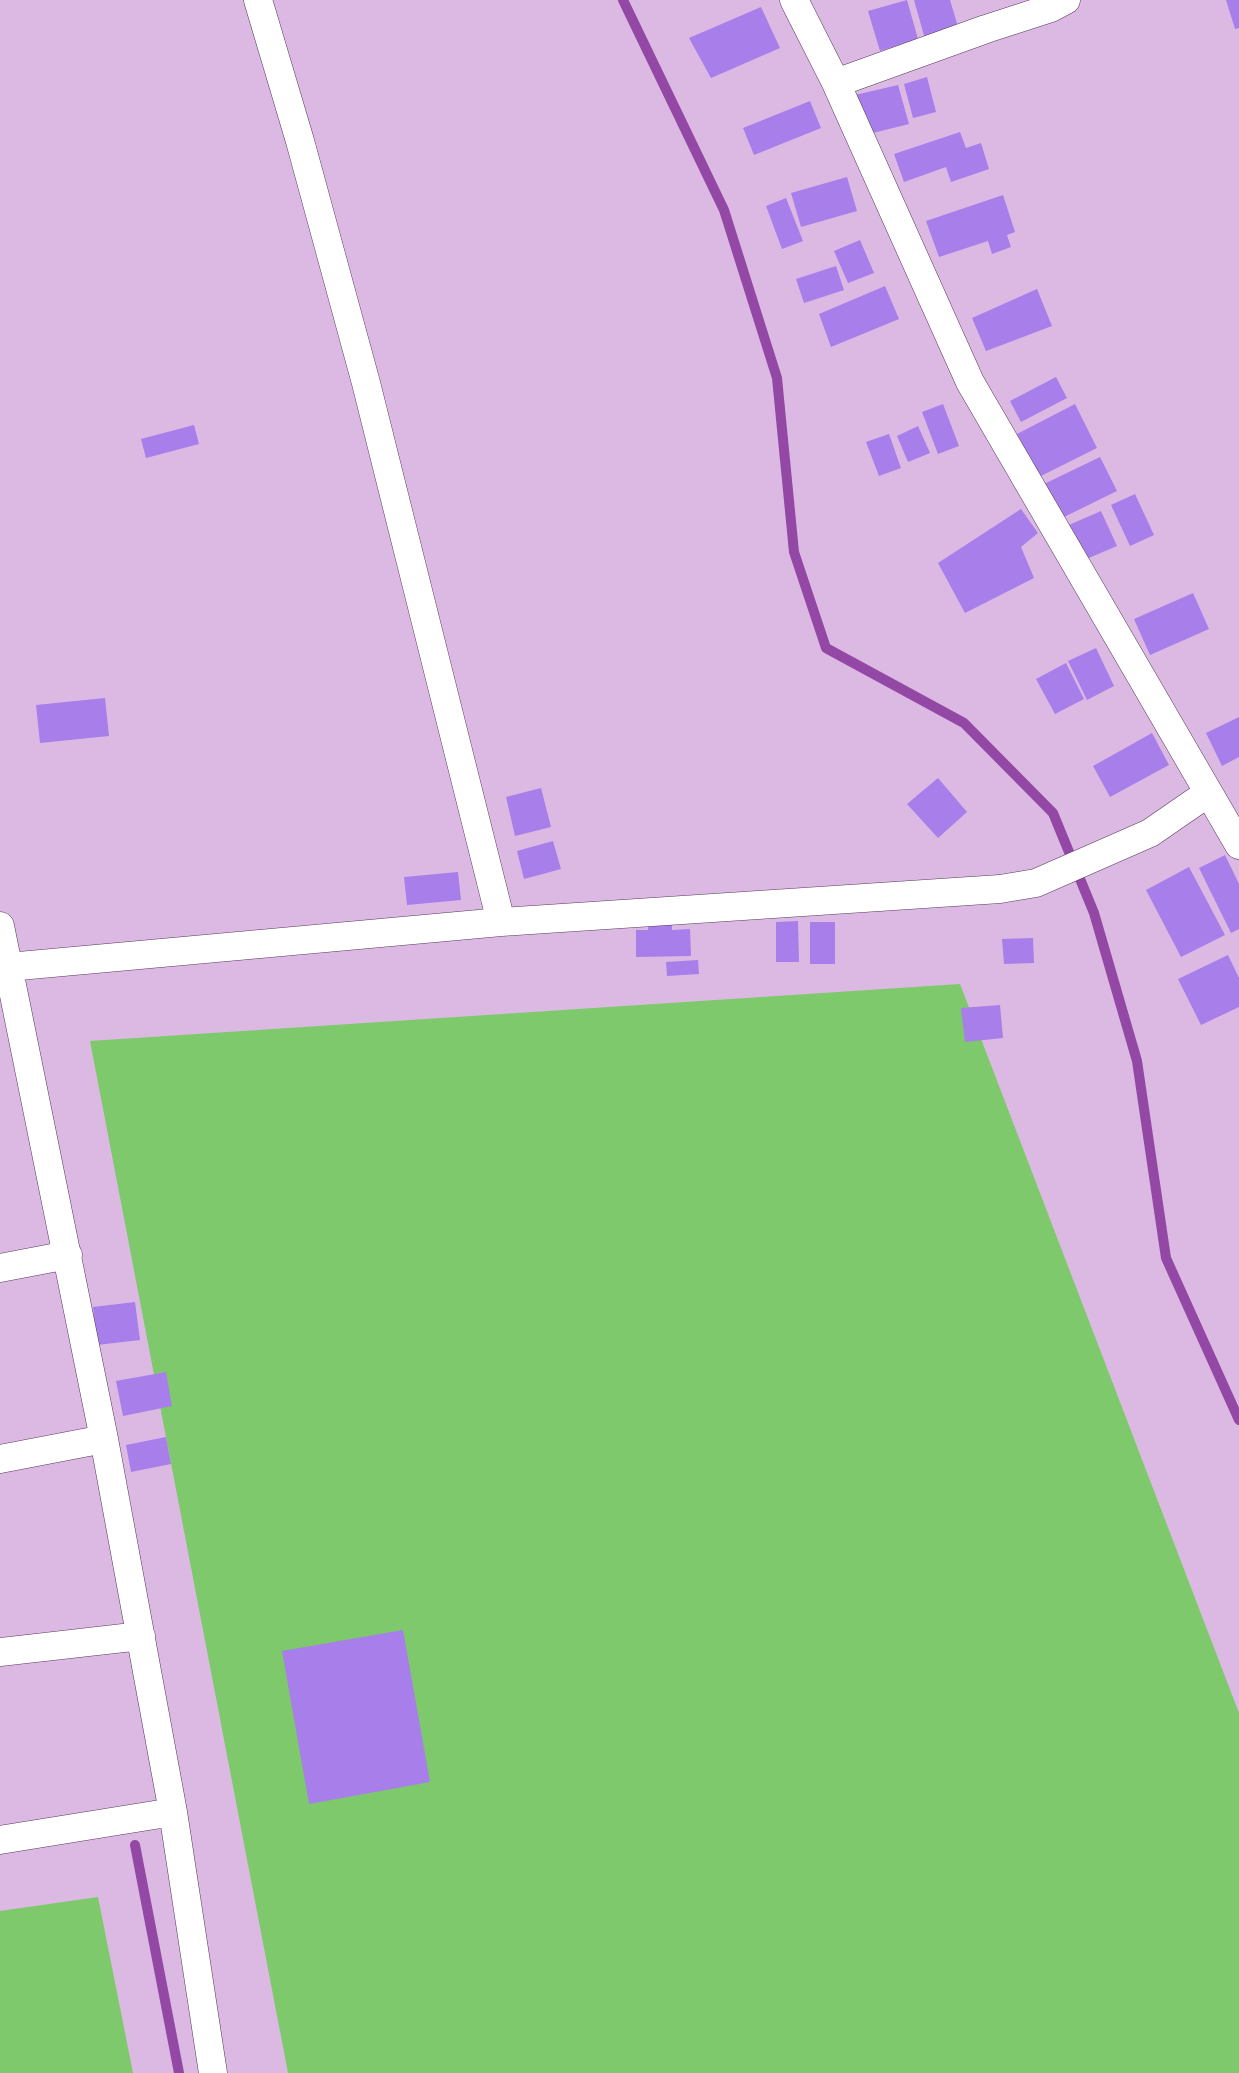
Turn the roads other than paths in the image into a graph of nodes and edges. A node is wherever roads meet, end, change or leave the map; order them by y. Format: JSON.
{"nodes":[{"id":1,"x":258,"y":0,"type":"edge"},
{"id":2,"x":794,"y":0,"type":"edge"},
{"id":3,"x":1066,"y":0,"type":"edge"},
{"id":4,"x":836,"y":83,"type":"junction"},
{"id":5,"x":1208,"y":793,"type":"junction"},
{"id":6,"x":1239,"y":845,"type":"edge"},
{"id":7,"x":501,"y":922,"type":"junction"},
{"id":8,"x":0,"y":926,"type":"edge"},
{"id":9,"x":8,"y":967,"type":"junction"},
{"id":10,"x":68,"y":1255,"type":"junction"},
{"id":11,"x":0,"y":1268,"type":"edge"},
{"id":12,"x":104,"y":1439,"type":"junction"},
{"id":13,"x":0,"y":1459,"type":"edge"},
{"id":14,"x":140,"y":1636,"type":"junction"},
{"id":15,"x":0,"y":1652,"type":"edge"},
{"id":16,"x":174,"y":1812,"type":"junction"},
{"id":17,"x":0,"y":1840,"type":"edge"},
{"id":18,"x":213,"y":2073,"type":"edge"}],
"edges":[{"from":1,"to":7,"type":"street"},
{"from":2,"to":4,"type":"street"},
{"from":3,"to":4,"type":"street"},
{"from":4,"to":5,"type":"street"},
{"from":5,"to":6,"type":"street"},
{"from":5,"to":7,"type":"street"},
{"from":7,"to":9,"type":"street"},
{"from":8,"to":9,"type":"street"},
{"from":9,"to":10,"type":"street"},
{"from":10,"to":11,"type":"street"},
{"from":10,"to":12,"type":"street"},
{"from":12,"to":13,"type":"street"},
{"from":12,"to":14,"type":"street"},
{"from":14,"to":15,"type":"street"},
{"from":14,"to":16,"type":"street"},
{"from":16,"to":17,"type":"street"},
{"from":16,"to":18,"type":"street"}]}
